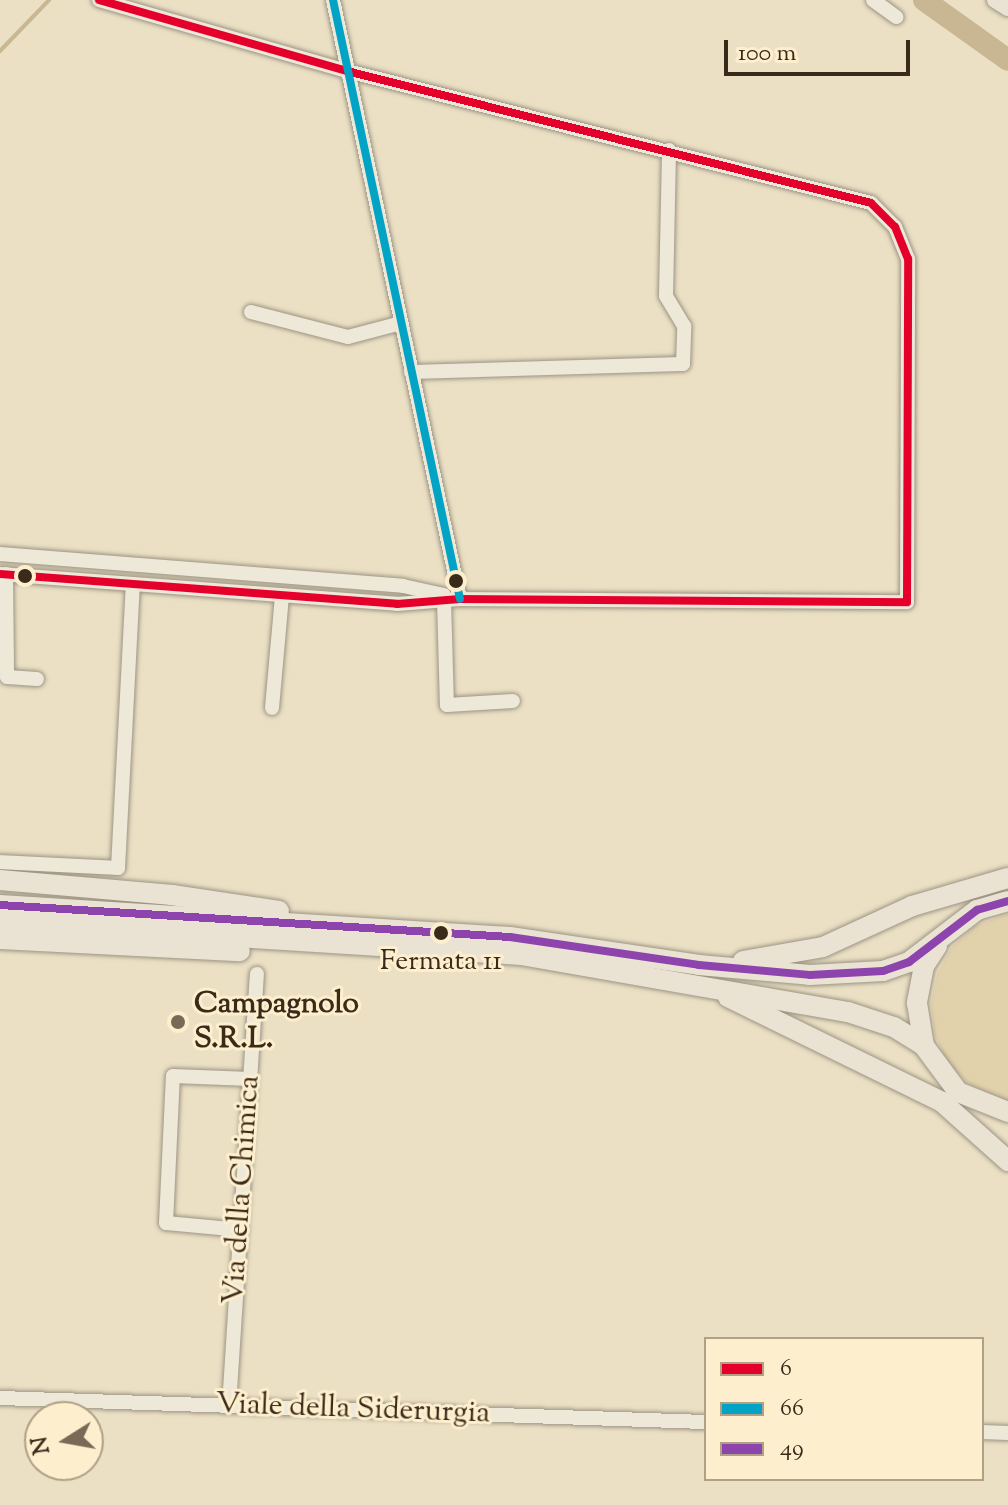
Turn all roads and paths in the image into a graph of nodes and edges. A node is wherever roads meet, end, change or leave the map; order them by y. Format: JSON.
{"nodes":[{"id":1,"x":99,"y":0,"type":"edge"},
{"id":2,"x":333,"y":0,"type":"edge"},
{"id":3,"x":873,"y":0,"type":"edge"},
{"id":4,"x":995,"y":0,"type":"edge"},
{"id":5,"x":1008,"y":8,"type":"edge"},
{"id":6,"x":896,"y":17,"type":"dead end"},
{"id":7,"x":347,"y":71,"type":"junction"},
{"id":8,"x":669,"y":150,"type":"junction"},
{"id":9,"x":251,"y":312,"type":"dead end"},
{"id":10,"x":401,"y":323,"type":"junction"},
{"id":11,"x":411,"y":372,"type":"junction"},
{"id":12,"x":0,"y":554,"type":"edge"},
{"id":13,"x":3,"y":574,"type":"edge"},
{"id":14,"x":133,"y":584,"type":"junction"},
{"id":15,"x":282,"y":595,"type":"junction"},
{"id":16,"x":460,"y":599,"type":"junction"},
{"id":17,"x":444,"y":600,"type":"junction"},
{"id":18,"x":3,"y":603,"type":"edge"},
{"id":19,"x":37,"y":679,"type":"dead end"},
{"id":20,"x":513,"y":701,"type":"dead end"},
{"id":21,"x":272,"y":708,"type":"dead end"},
{"id":22,"x":0,"y":862,"type":"edge"},
{"id":23,"x":1008,"y":878,"type":"edge"},
{"id":24,"x":0,"y":880,"type":"edge"},
{"id":25,"x":1008,"y":901,"type":"edge"},
{"id":26,"x":0,"y":905,"type":"edge"},
{"id":27,"x":90,"y":920,"type":"junction"},
{"id":28,"x":0,"y":922,"type":"edge"},
{"id":29,"x":949,"y":930,"type":"junction"},
{"id":30,"x":406,"y":931,"type":"junction"},
{"id":31,"x":0,"y":939,"type":"edge"},
{"id":32,"x":447,"y":952,"type":"junction"},
{"id":33,"x":257,"y":974,"type":"dead end"},
{"id":34,"x":698,"y":974,"type":"junction"},
{"id":35,"x":924,"y":1046,"type":"junction"},
{"id":36,"x":250,"y":1079,"type":"junction"},
{"id":37,"x":1008,"y":1112,"type":"edge"},
{"id":38,"x":1008,"y":1161,"type":"edge"},
{"id":39,"x":241,"y":1230,"type":"junction"},
{"id":40,"x":0,"y":1398,"type":"edge"},
{"id":41,"x":229,"y":1406,"type":"junction"},
{"id":42,"x":704,"y":1422,"type":"edge"},
{"id":43,"x":984,"y":1432,"type":"edge"},
{"id":44,"x":1008,"y":1433,"type":"edge"}],
"edges":[{"from":1,"to":7,"type":"street"},
{"from":2,"to":7,"type":"street"},
{"from":3,"to":6,"type":"street"},
{"from":4,"to":5,"type":"main road"},
{"from":7,"to":8,"type":"street"},
{"from":7,"to":10,"type":"street"},
{"from":8,"to":11,"type":"street"},
{"from":8,"to":16,"type":"street"},
{"from":9,"to":10,"type":"street"},
{"from":10,"to":11,"type":"street"},
{"from":11,"to":16,"type":"street"},
{"from":12,"to":16,"type":"street"},
{"from":13,"to":14,"type":"street"},
{"from":13,"to":18,"type":"street"},
{"from":14,"to":15,"type":"street"},
{"from":14,"to":22,"type":"street"},
{"from":15,"to":17,"type":"street"},
{"from":15,"to":21,"type":"street"},
{"from":16,"to":17,"type":"street"},
{"from":17,"to":20,"type":"street"},
{"from":18,"to":19,"type":"street"},
{"from":23,"to":34,"type":"highway"},
{"from":24,"to":30,"type":"highway"},
{"from":25,"to":29,"type":"highway"},
{"from":26,"to":27,"type":"highway"},
{"from":27,"to":28,"type":"highway"},
{"from":27,"to":30,"type":"highway"},
{"from":27,"to":32,"type":"highway"},
{"from":29,"to":34,"type":"highway"},
{"from":29,"to":35,"type":"highway"},
{"from":30,"to":34,"type":"highway"},
{"from":31,"to":32,"type":"highway"},
{"from":32,"to":34,"type":"highway"},
{"from":33,"to":36,"type":"street","name":"Via della Chimica"},
{"from":34,"to":35,"type":"highway"},
{"from":34,"to":38,"type":"highway"},
{"from":35,"to":37,"type":"highway"},
{"from":36,"to":39,"type":"street","name":"Via della Chimica"},
{"from":36,"to":39,"type":"street"},
{"from":39,"to":41,"type":"street","name":"Via della Chimica"},
{"from":40,"to":41,"type":"street","name":"Viale della Siderurgia"},
{"from":41,"to":42,"type":"street","name":"Viale della Siderurgia"},
{"from":43,"to":44,"type":"street"}]}
